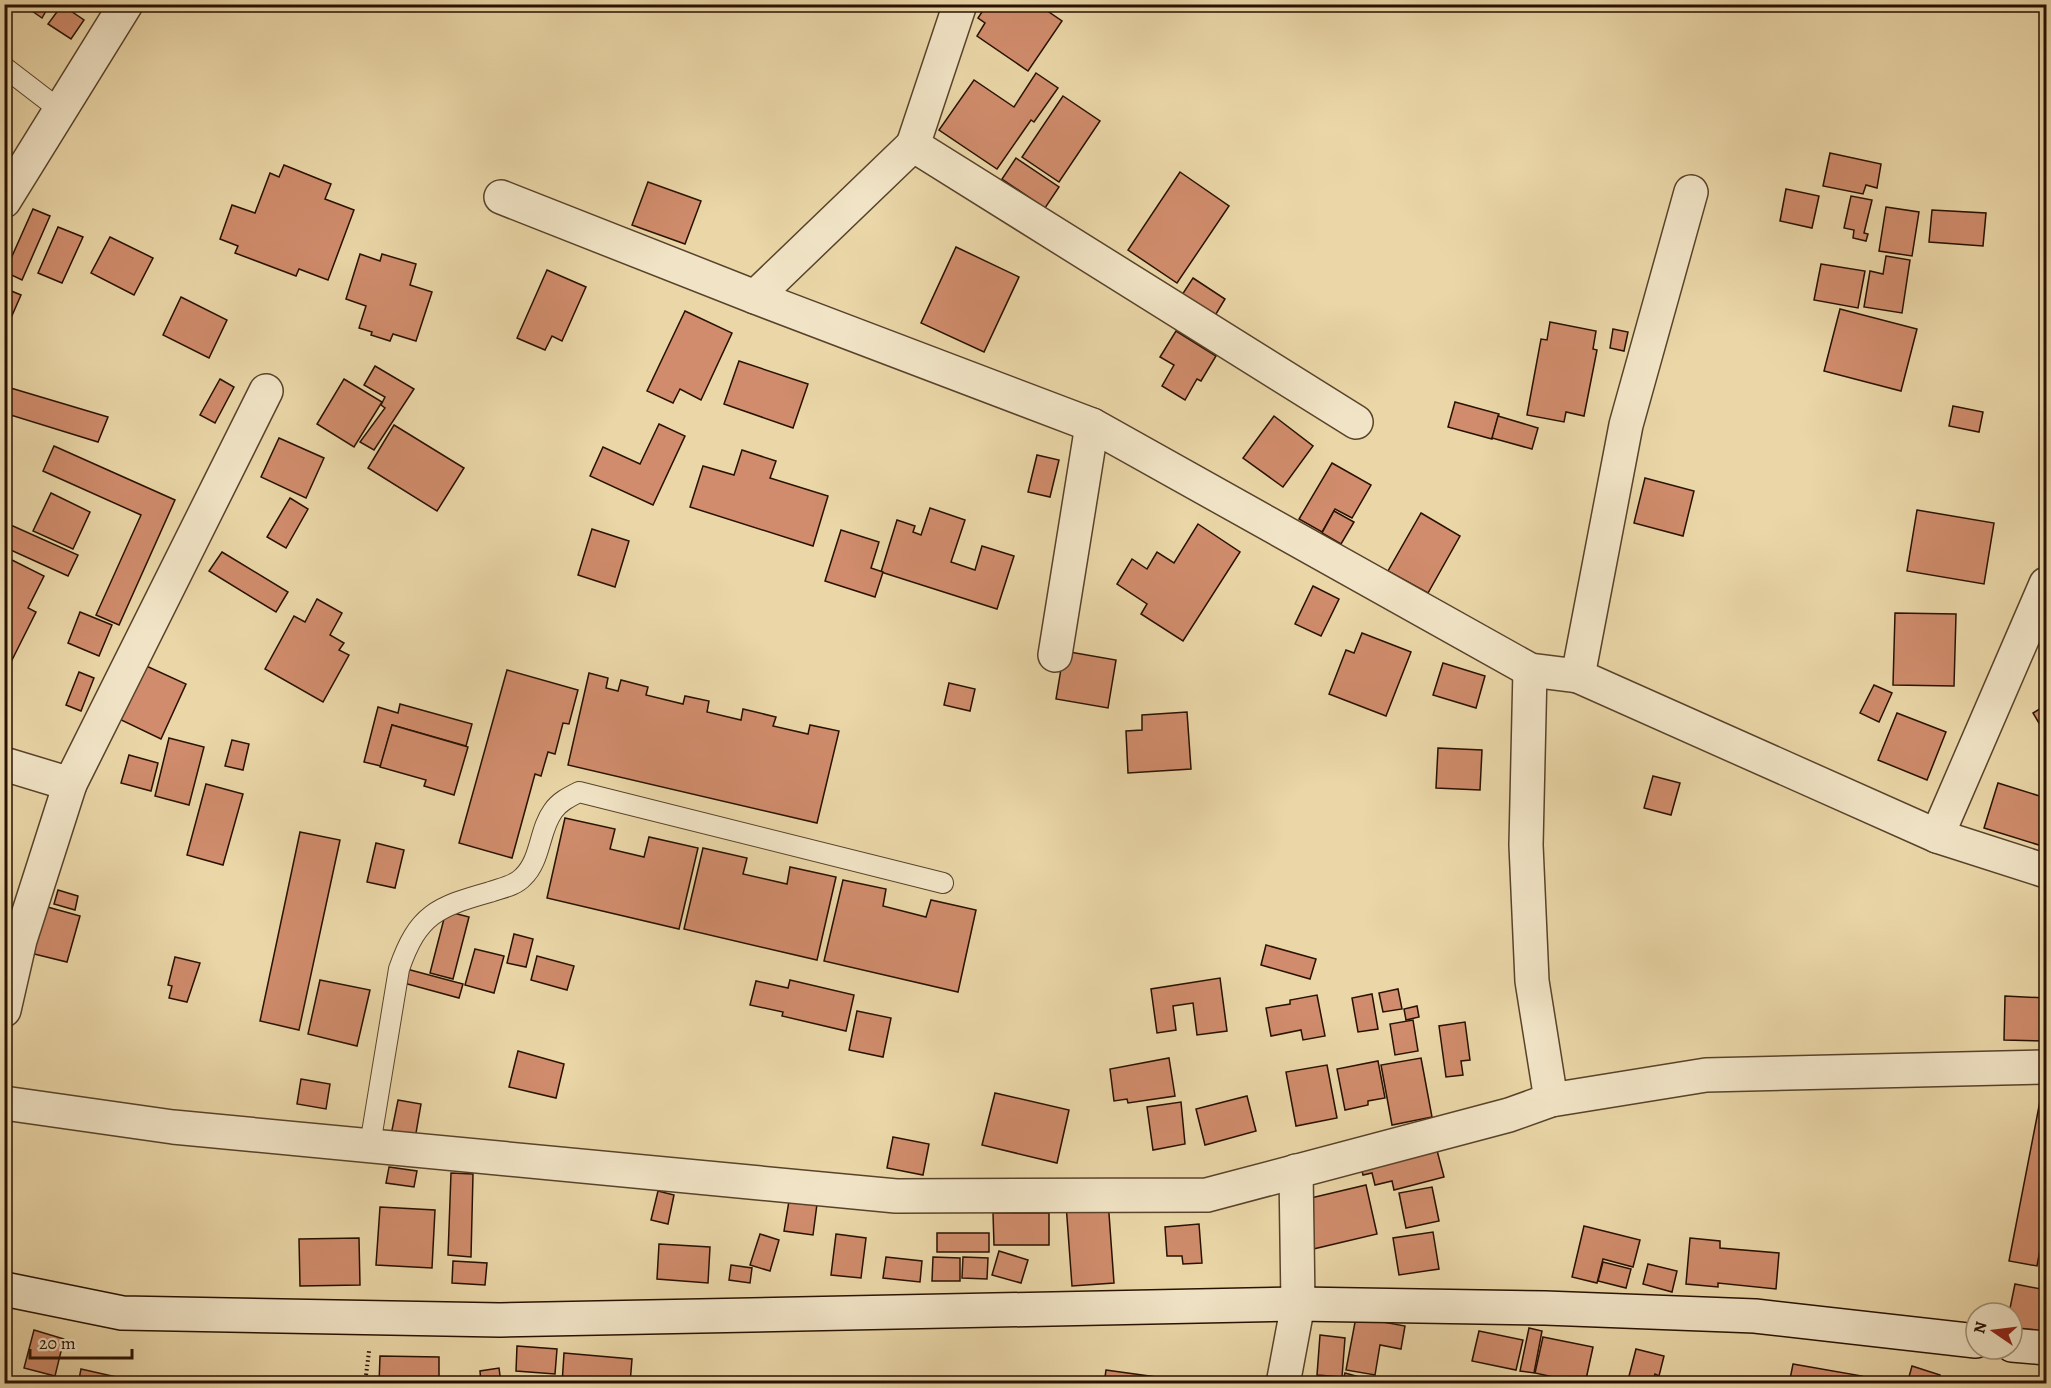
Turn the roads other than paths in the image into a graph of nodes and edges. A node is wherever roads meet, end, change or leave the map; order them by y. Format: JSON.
{"nodes":[{"id":1,"x":126,"y":4,"type":"edge"},
{"id":2,"x":960,"y":4,"type":"edge"},
{"id":3,"x":4,"y":68,"type":"edge"},
{"id":4,"x":60,"y":110,"type":"junction"},
{"id":5,"x":913,"y":145,"type":"junction"},
{"id":6,"x":1691,"y":192,"type":"dead end"},
{"id":7,"x":501,"y":197,"type":"dead end"},
{"id":8,"x":4,"y":201,"type":"edge"},
{"id":9,"x":755,"y":297,"type":"junction"},
{"id":10,"x":266,"y":391,"type":"dead end"},
{"id":11,"x":1356,"y":422,"type":"dead end"},
{"id":12,"x":1092,"y":425,"type":"junction"},
{"id":13,"x":2046,"y":584,"type":"edge"},
{"id":14,"x":1055,"y":655,"type":"dead end"},
{"id":15,"x":1530,"y":670,"type":"junction"},
{"id":16,"x":1578,"y":676,"type":"junction"},
{"id":17,"x":4,"y":764,"type":"edge"},
{"id":18,"x":70,"y":784,"type":"junction"},
{"id":19,"x":1936,"y":836,"type":"junction"},
{"id":20,"x":2046,"y":871,"type":"edge"},
{"id":21,"x":943,"y":883,"type":"dead end"},
{"id":22,"x":4,"y":1010,"type":"edge"},
{"id":23,"x":2046,"y":1067,"type":"edge"},
{"id":24,"x":1551,"y":1100,"type":"junction"},
{"id":25,"x":4,"y":1103,"type":"edge"},
{"id":26,"x":370,"y":1145,"type":"junction"},
{"id":27,"x":1296,"y":1172,"type":"junction"},
{"id":28,"x":4,"y":1289,"type":"edge"},
{"id":29,"x":1298,"y":1304,"type":"junction"},
{"id":30,"x":1964,"y":1340,"type":"edge"},
{"id":31,"x":2024,"y":1346,"type":"edge"},
{"id":32,"x":2046,"y":1348,"type":"edge"},
{"id":33,"x":1283,"y":1383,"type":"edge"}],
"edges":[{"from":1,"to":4,"type":"street"},
{"from":2,"to":5,"type":"street"},
{"from":3,"to":4,"type":"lane"},
{"from":4,"to":8,"type":"street"},
{"from":5,"to":9,"type":"street"},
{"from":5,"to":11,"type":"street"},
{"from":6,"to":16,"type":"street"},
{"from":7,"to":9,"type":"street"},
{"from":9,"to":12,"type":"street"},
{"from":10,"to":18,"type":"street"},
{"from":12,"to":14,"type":"street"},
{"from":12,"to":15,"type":"street"},
{"from":13,"to":19,"type":"street"},
{"from":15,"to":16,"type":"street"},
{"from":15,"to":24,"type":"street"},
{"from":16,"to":19,"type":"street"},
{"from":17,"to":18,"type":"street"},
{"from":18,"to":22,"type":"street"},
{"from":19,"to":20,"type":"street"},
{"from":21,"to":26,"type":"lane"},
{"from":23,"to":24,"type":"street"},
{"from":24,"to":27,"type":"street"},
{"from":25,"to":26,"type":"street"},
{"from":26,"to":27,"type":"street"},
{"from":27,"to":29,"type":"street"},
{"from":28,"to":29,"type":"street"},
{"from":29,"to":30,"type":"street"},
{"from":29,"to":33,"type":"street"},
{"from":31,"to":32,"type":"street"}]}
